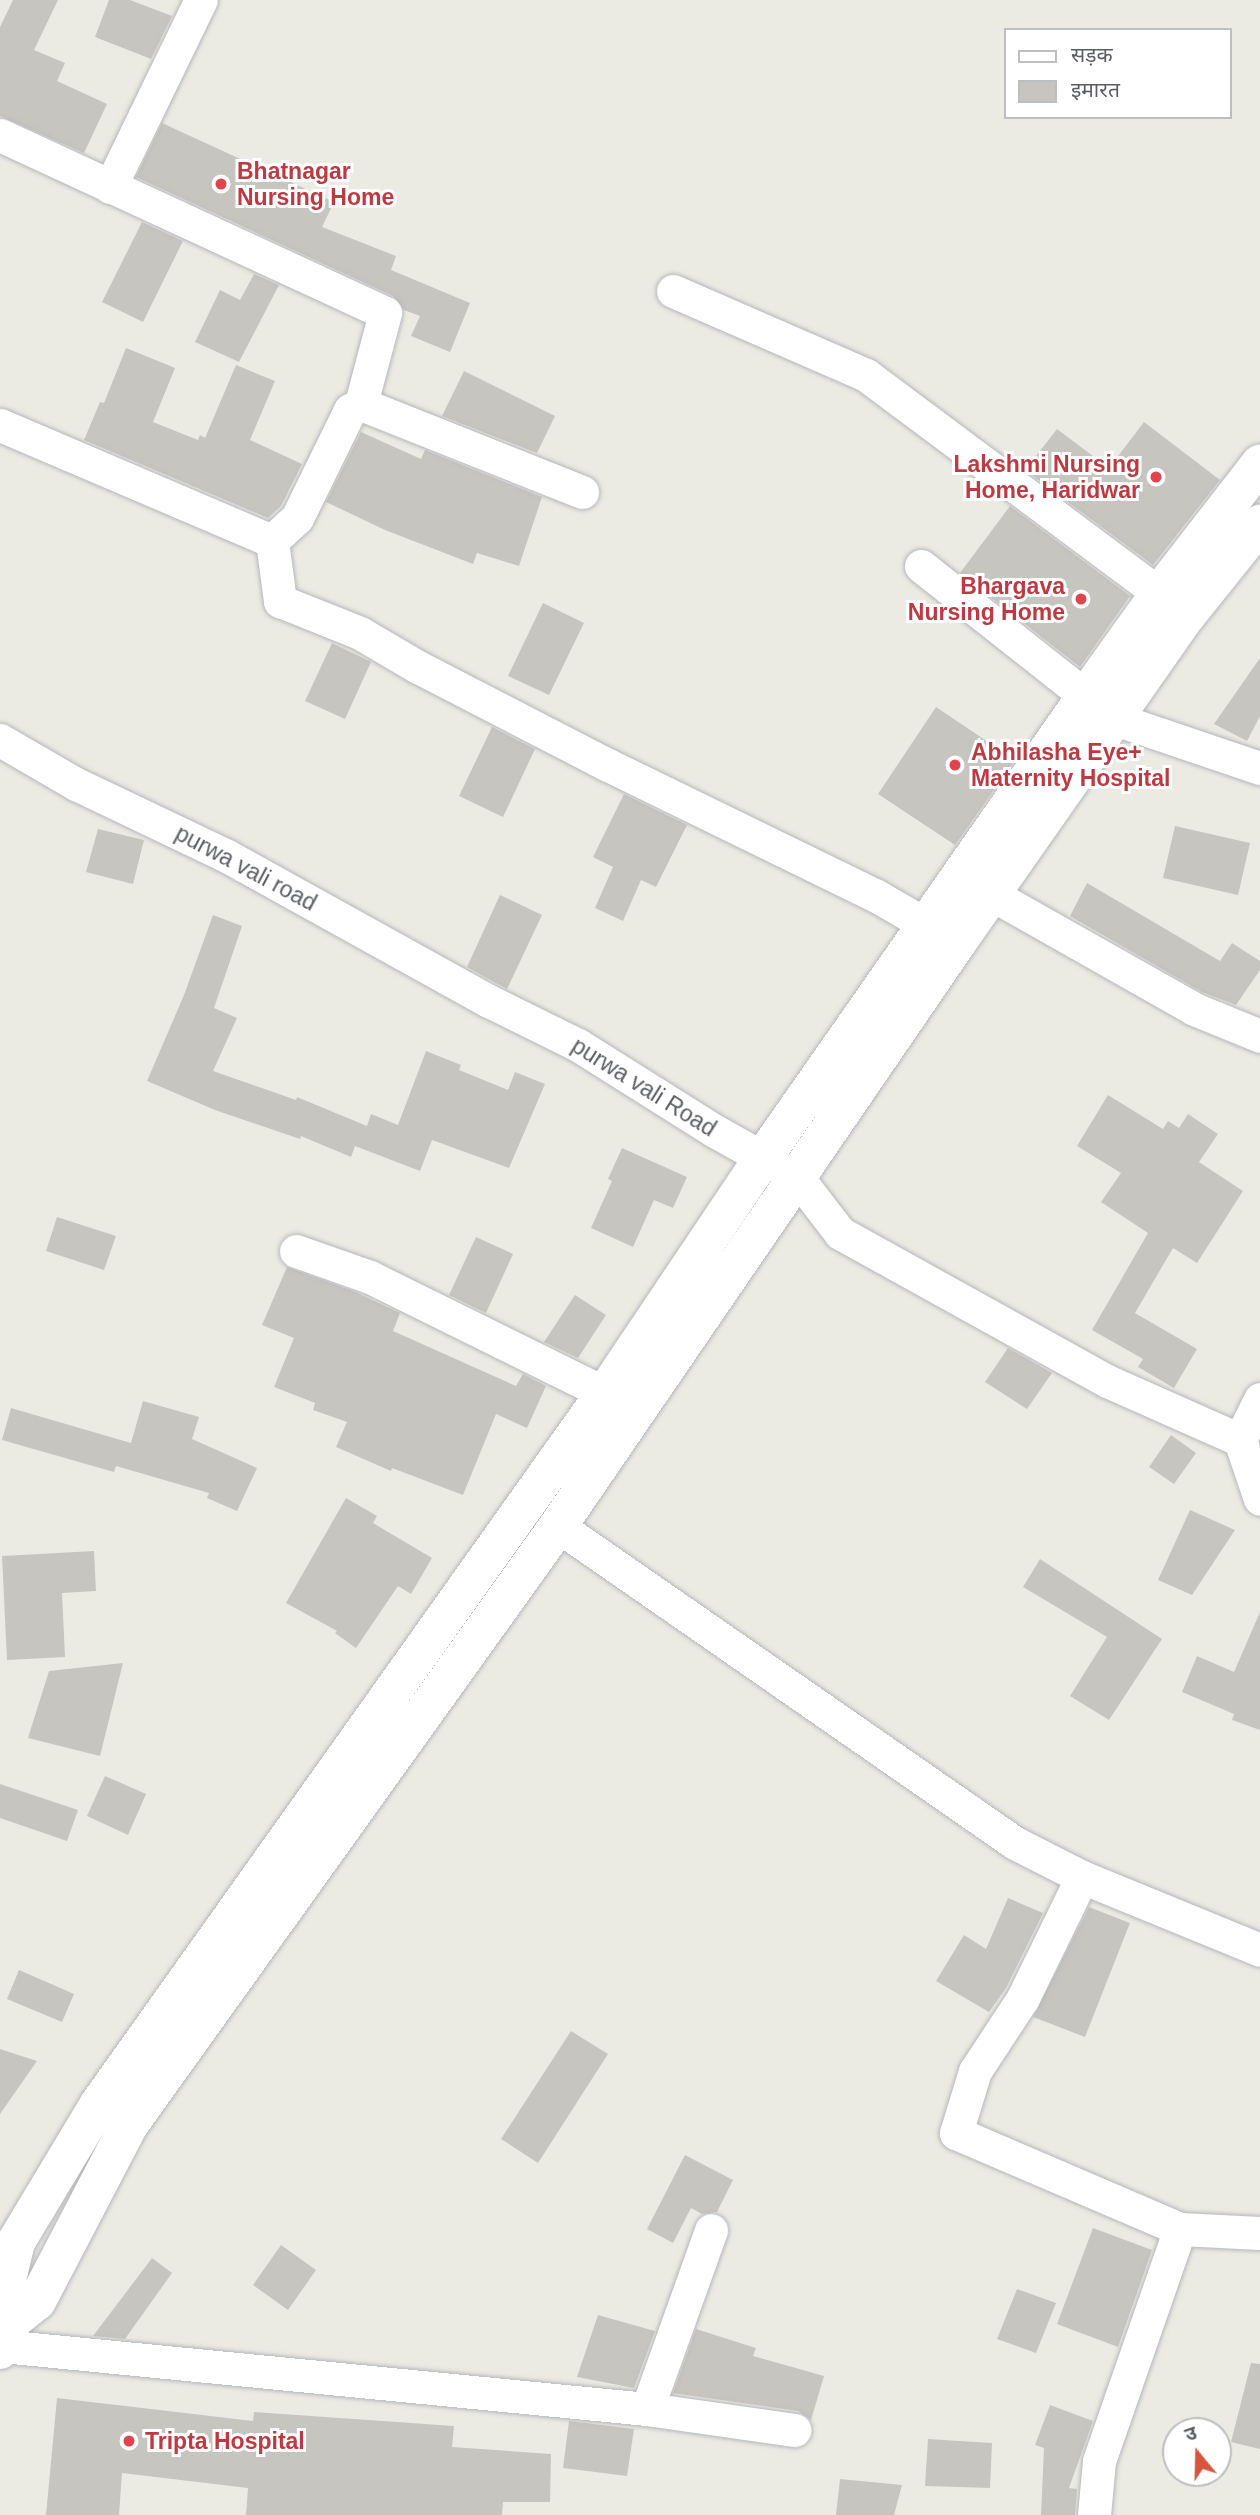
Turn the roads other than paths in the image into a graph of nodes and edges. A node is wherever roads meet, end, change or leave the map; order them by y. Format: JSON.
{"nodes":[{"id":1,"x":201,"y":0,"type":"edge"},
{"id":2,"x":0,"y":135,"type":"edge"},
{"id":3,"x":110,"y":187,"type":"junction"},
{"id":4,"x":673,"y":291,"type":"dead end"},
{"id":5,"x":361,"y":404,"type":"junction"},
{"id":6,"x":0,"y":425,"type":"edge"},
{"id":7,"x":1260,"y":464,"type":"edge"},
{"id":8,"x":582,"y":492,"type":"dead end"},
{"id":9,"x":1260,"y":524,"type":"edge"},
{"id":10,"x":272,"y":541,"type":"junction"},
{"id":11,"x":921,"y":566,"type":"dead end"},
{"id":12,"x":1173,"y":605,"type":"junction"},
{"id":13,"x":1100,"y":707,"type":"junction"},
{"id":14,"x":0,"y":740,"type":"edge"},
{"id":15,"x":1260,"y":768,"type":"edge"},
{"id":16,"x":991,"y":894,"type":"junction"},
{"id":17,"x":942,"y":934,"type":"junction"},
{"id":18,"x":489,"y":1001,"type":"joint"},
{"id":19,"x":1260,"y":1036,"type":"edge"},
{"id":20,"x":764,"y":1158,"type":"junction"},
{"id":21,"x":797,"y":1177,"type":"junction"},
{"id":22,"x":296,"y":1251,"type":"dead end"},
{"id":23,"x":1260,"y":1399,"type":"edge"},
{"id":24,"x":622,"y":1401,"type":"junction"},
{"id":25,"x":1240,"y":1440,"type":"junction"},
{"id":26,"x":1260,"y":1499,"type":"edge"},
{"id":27,"x":558,"y":1526,"type":"junction"},
{"id":28,"x":1082,"y":1877,"type":"junction"},
{"id":29,"x":1260,"y":1950,"type":"edge"},
{"id":30,"x":1180,"y":2229,"type":"junction"},
{"id":31,"x":711,"y":2230,"type":"dead end"},
{"id":32,"x":1260,"y":2233,"type":"edge"},
{"id":33,"x":5,"y":2339,"type":"edge"},
{"id":34,"x":647,"y":2409,"type":"junction"},
{"id":35,"x":795,"y":2430,"type":"dead end"},
{"id":36,"x":1094,"y":2515,"type":"edge"}],
"edges":[{"from":1,"to":3,"type":"street"},
{"from":2,"to":3,"type":"street"},
{"from":3,"to":5,"type":"street"},
{"from":4,"to":12,"type":"street"},
{"from":5,"to":8,"type":"street"},
{"from":5,"to":10,"type":"street"},
{"from":6,"to":10,"type":"street"},
{"from":7,"to":12,"type":"main road"},
{"from":9,"to":12,"type":"main road"},
{"from":10,"to":17,"type":"street"},
{"from":11,"to":13,"type":"street"},
{"from":12,"to":13,"type":"main road"},
{"from":13,"to":15,"type":"street"},
{"from":13,"to":16,"type":"main road"},
{"from":13,"to":17,"type":"main road"},
{"from":14,"to":18,"type":"street","name":"purwa vali road"},
{"from":16,"to":17,"type":"main road"},
{"from":16,"to":19,"type":"street"},
{"from":17,"to":20,"type":"main road"},
{"from":17,"to":21,"type":"main road"},
{"from":18,"to":20,"type":"street","name":"purwa vali Road"},
{"from":20,"to":21,"type":"street","name":"purwa vali Road"},
{"from":20,"to":24,"type":"main road"},
{"from":21,"to":24,"type":"main road"},
{"from":21,"to":25,"type":"street"},
{"from":22,"to":24,"type":"street"},
{"from":23,"to":25,"type":"street"},
{"from":24,"to":27,"type":"main road"},
{"from":24,"to":33,"type":"main road"},
{"from":25,"to":26,"type":"street"},
{"from":27,"to":28,"type":"street"},
{"from":27,"to":33,"type":"main road"},
{"from":28,"to":29,"type":"street"},
{"from":28,"to":30,"type":"street"},
{"from":30,"to":32,"type":"street"},
{"from":30,"to":36,"type":"street"},
{"from":31,"to":34,"type":"street"},
{"from":33,"to":34,"type":"street"},
{"from":34,"to":35,"type":"street"}]}
